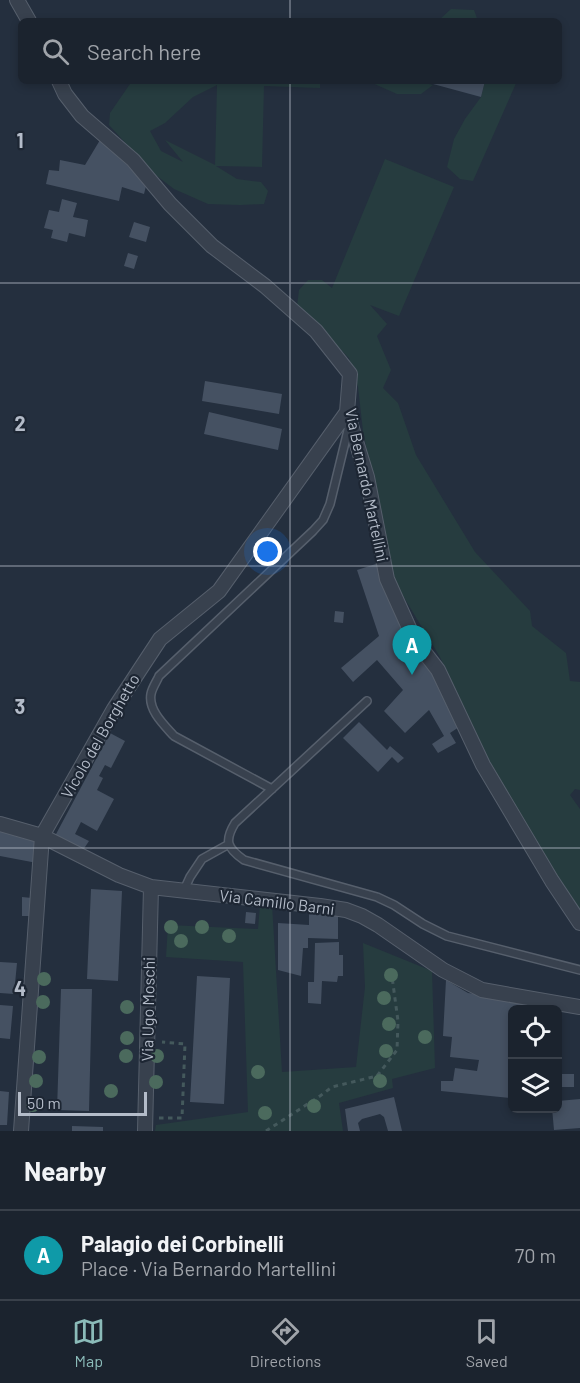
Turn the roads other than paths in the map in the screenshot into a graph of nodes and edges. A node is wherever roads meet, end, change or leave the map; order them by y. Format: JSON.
{"nodes":[{"id":1,"x":17,"y":0,"type":"edge"},
{"id":2,"x":27,"y":18,"type":"edge"},
{"id":3,"x":60,"y":84,"type":"edge"},
{"id":4,"x":349,"y":416,"type":"junction"},
{"id":5,"x":367,"y":701,"type":"dead end"},
{"id":6,"x":272,"y":789,"type":"junction"},
{"id":7,"x":0,"y":824,"type":"edge"},
{"id":8,"x":42,"y":836,"type":"junction"},
{"id":9,"x":228,"y":844,"type":"junction"},
{"id":10,"x":151,"y":887,"type":"junction"},
{"id":11,"x":184,"y":891,"type":"junction"},
{"id":12,"x":580,"y":924,"type":"edge"},
{"id":13,"x":580,"y":970,"type":"edge"},
{"id":14,"x":580,"y":1007,"type":"edge"},
{"id":15,"x":150,"y":1128,"type":"edge"},
{"id":16,"x":21,"y":1131,"type":"edge"}],
"edges":[{"from":1,"to":2,"type":"street"},
{"from":3,"to":4,"type":"street","name":"Via Bernardo Martellini"},
{"from":4,"to":6,"type":"lane"},
{"from":4,"to":8,"type":"street","name":"Vicolo del Borghetto"},
{"from":4,"to":12,"type":"street","name":"Via Bernardo Martellini"},
{"from":5,"to":6,"type":"lane"},
{"from":6,"to":9,"type":"lane"},
{"from":7,"to":8,"type":"street","name":"Via Camillo Barni"},
{"from":8,"to":10,"type":"street","name":"Via Camillo Barni"},
{"from":8,"to":16,"type":"street","name":"Vicolo del Borghetto"},
{"from":9,"to":11,"type":"lane"},
{"from":9,"to":13,"type":"lane"},
{"from":10,"to":11,"type":"street","name":"Via Camillo Barni"},
{"from":10,"to":15,"type":"street","name":"Via Ugo Moschi"},
{"from":11,"to":14,"type":"street","name":"Via Camillo Barni"}]}
